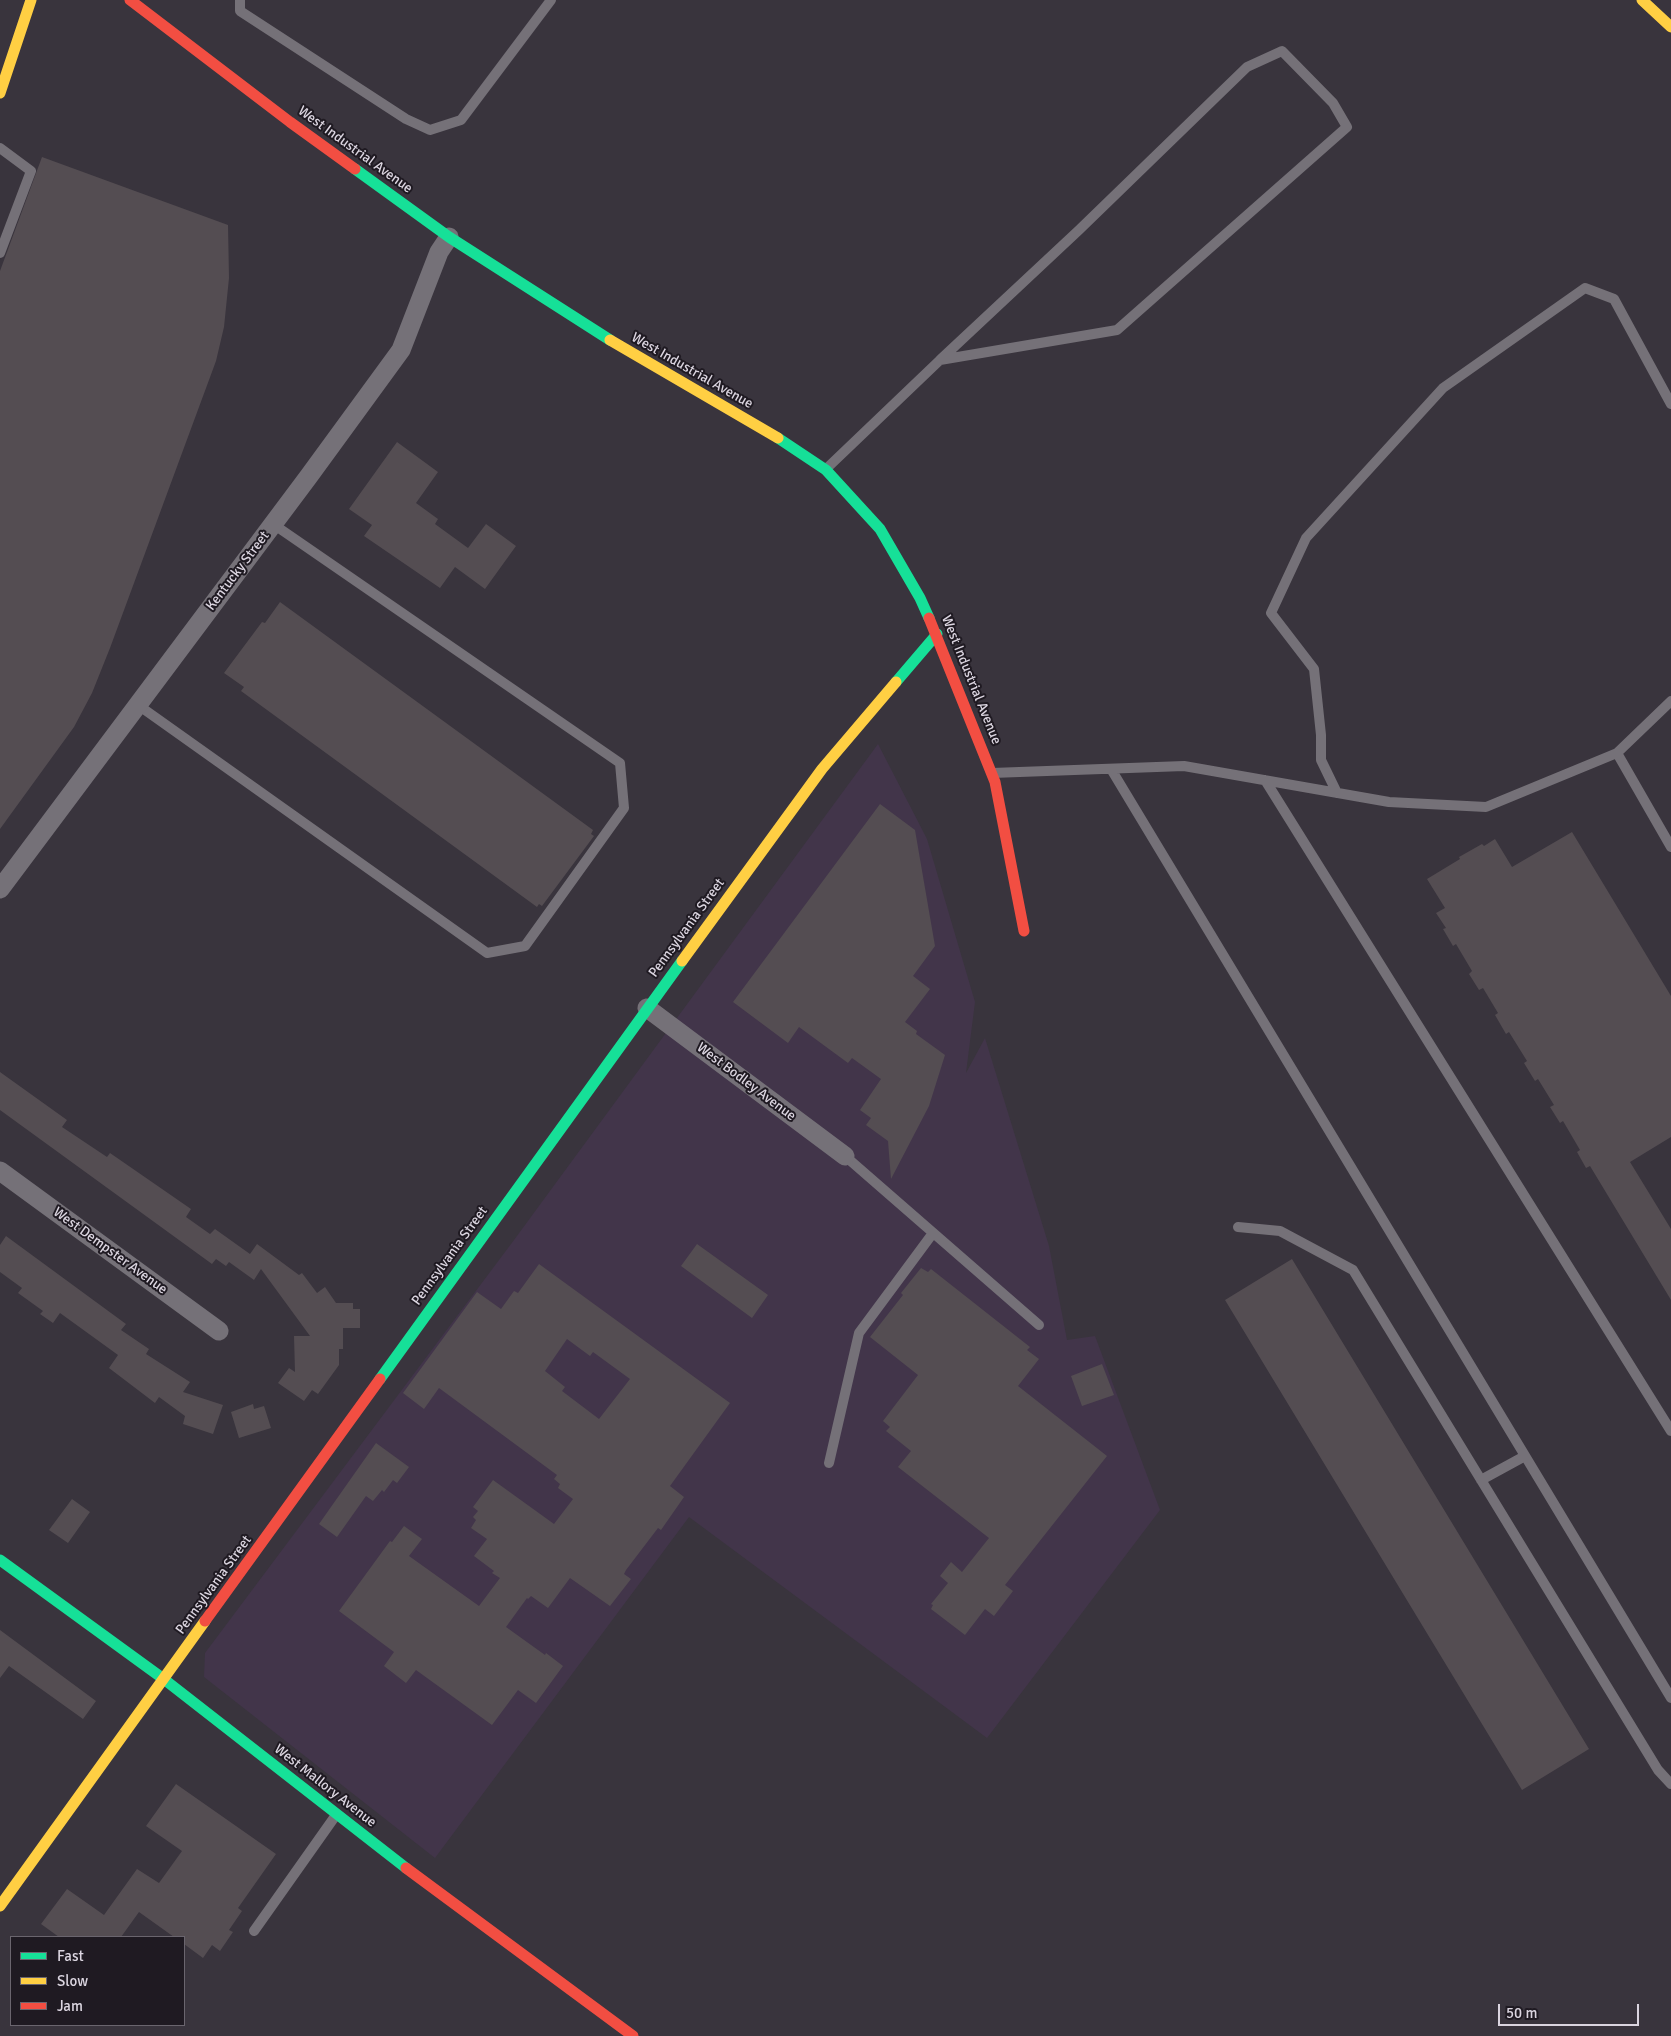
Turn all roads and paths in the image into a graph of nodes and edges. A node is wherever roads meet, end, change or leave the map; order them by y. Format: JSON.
{"nodes":[{"id":1,"x":31,"y":0,"type":"edge"},
{"id":2,"x":130,"y":0,"type":"edge"},
{"id":3,"x":240,"y":0,"type":"edge"},
{"id":4,"x":551,"y":0,"type":"edge"},
{"id":5,"x":1642,"y":0,"type":"edge"},
{"id":6,"x":1671,"y":27,"type":"edge"},
{"id":7,"x":0,"y":93,"type":"edge"},
{"id":8,"x":0,"y":148,"type":"edge"},
{"id":9,"x":449,"y":237,"type":"junction"},
{"id":10,"x":0,"y":254,"type":"edge"},
{"id":11,"x":940,"y":360,"type":"junction"},
{"id":12,"x":1671,"y":404,"type":"edge"},
{"id":13,"x":826,"y":470,"type":"junction"},
{"id":14,"x":274,"y":524,"type":"junction"},
{"id":15,"x":937,"y":634,"type":"junction"},
{"id":16,"x":1671,"y":701,"type":"edge"},
{"id":17,"x":138,"y":706,"type":"junction"},
{"id":18,"x":1617,"y":753,"type":"junction"},
{"id":19,"x":1110,"y":769,"type":"junction"},
{"id":20,"x":991,"y":773,"type":"junction"},
{"id":21,"x":1266,"y":780,"type":"junction"},
{"id":22,"x":1337,"y":793,"type":"junction"},
{"id":23,"x":1671,"y":847,"type":"edge"},
{"id":24,"x":0,"y":889,"type":"edge"},
{"id":25,"x":1024,"y":931,"type":"dead end"},
{"id":26,"x":647,"y":1008,"type":"junction"},
{"id":27,"x":845,"y":1156,"type":"joint"},
{"id":28,"x":0,"y":1171,"type":"edge"},
{"id":29,"x":1238,"y":1226,"type":"dead end"},
{"id":30,"x":933,"y":1233,"type":"junction"},
{"id":31,"x":1039,"y":1325,"type":"dead end"},
{"id":32,"x":220,"y":1331,"type":"dead end"},
{"id":33,"x":1671,"y":1431,"type":"edge"},
{"id":34,"x":1525,"y":1456,"type":"junction"},
{"id":35,"x":828,"y":1463,"type":"dead end"},
{"id":36,"x":1481,"y":1480,"type":"junction"},
{"id":37,"x":0,"y":1560,"type":"edge"},
{"id":38,"x":165,"y":1680,"type":"junction"},
{"id":39,"x":1671,"y":1698,"type":"edge"},
{"id":40,"x":1671,"y":1784,"type":"edge"},
{"id":41,"x":337,"y":1814,"type":"junction"},
{"id":42,"x":0,"y":1906,"type":"edge"},
{"id":43,"x":254,"y":1932,"type":"dead end"},
{"id":44,"x":632,"y":2036,"type":"edge"}],
"edges":[{"from":1,"to":7,"type":"main road"},
{"from":2,"to":9,"type":"main road","name":"West Industrial Avenue"},
{"from":3,"to":4,"type":"lane"},
{"from":5,"to":6,"type":"main road"},
{"from":8,"to":10,"type":"lane"},
{"from":9,"to":13,"type":"main road","name":"West Industrial Avenue"},
{"from":9,"to":14,"type":"street","name":"Kentucky Street"},
{"from":11,"to":11,"type":"lane"},
{"from":11,"to":13,"type":"lane"},
{"from":12,"to":22,"type":"lane"},
{"from":13,"to":15,"type":"main road","name":"West Industrial Avenue"},
{"from":14,"to":17,"type":"street","name":"Kentucky Street"},
{"from":14,"to":17,"type":"lane"},
{"from":15,"to":20,"type":"main road","name":"West Industrial Avenue"},
{"from":15,"to":26,"type":"main road","name":"Pennsylvania Street"},
{"from":16,"to":18,"type":"lane"},
{"from":17,"to":24,"type":"street","name":"Kentucky Street"},
{"from":18,"to":22,"type":"lane"},
{"from":18,"to":23,"type":"lane"},
{"from":19,"to":20,"type":"lane"},
{"from":19,"to":21,"type":"lane"},
{"from":19,"to":34,"type":"lane"},
{"from":20,"to":25,"type":"main road","name":"West Industrial Avenue"},
{"from":21,"to":22,"type":"lane"},
{"from":21,"to":33,"type":"lane"},
{"from":26,"to":27,"type":"street","name":"West Bodley Avenue"},
{"from":26,"to":38,"type":"main road","name":"Pennsylvania Street"},
{"from":27,"to":30,"type":"lane"},
{"from":28,"to":32,"type":"street","name":"West Dempster Avenue"},
{"from":29,"to":36,"type":"lane"},
{"from":30,"to":31,"type":"lane"},
{"from":30,"to":35,"type":"lane"},
{"from":34,"to":36,"type":"lane"},
{"from":34,"to":39,"type":"lane"},
{"from":36,"to":40,"type":"lane"},
{"from":37,"to":38,"type":"main road","name":"West Mallory Avenue"},
{"from":38,"to":41,"type":"main road","name":"West Mallory Avenue"},
{"from":38,"to":42,"type":"main road","name":"Pennsylvania Street"},
{"from":41,"to":43,"type":"lane"},
{"from":41,"to":44,"type":"main road","name":"West Mallory Avenue"}]}
